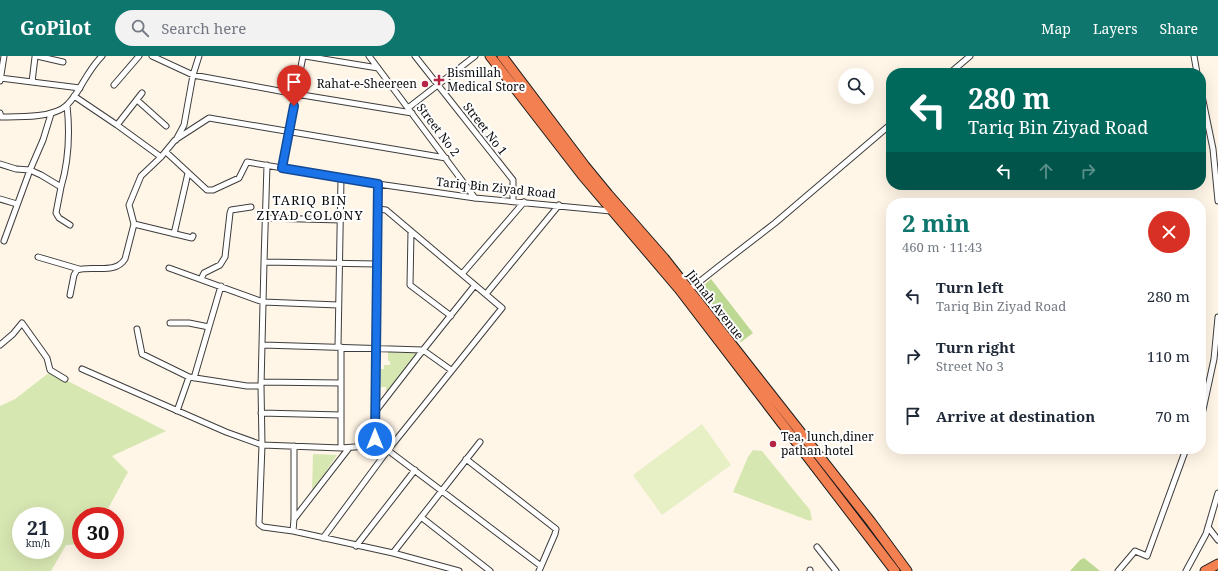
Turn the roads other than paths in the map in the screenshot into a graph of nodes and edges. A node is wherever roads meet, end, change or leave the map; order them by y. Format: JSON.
{"nodes":[{"id":1,"x":4,"y":56,"type":"edge"},
{"id":2,"x":102,"y":56,"type":"edge"},
{"id":3,"x":138,"y":56,"type":"edge"},
{"id":4,"x":152,"y":56,"type":"edge"},
{"id":5,"x":199,"y":56,"type":"edge"},
{"id":6,"x":304,"y":56,"type":"edge"},
{"id":7,"x":369,"y":56,"type":"edge"},
{"id":8,"x":415,"y":56,"type":"edge"},
{"id":9,"x":475,"y":56,"type":"edge"},
{"id":10,"x":490,"y":56,"type":"edge"},
{"id":11,"x":502,"y":56,"type":"edge"},
{"id":12,"x":970,"y":56,"type":"edge"},
{"id":13,"x":1194,"y":56,"type":"edge"},
{"id":14,"x":63,"y":62,"type":"dead end"},
{"id":15,"x":378,"y":68,"type":"junction"},
{"id":16,"x":956,"y":68,"type":"edge"},
{"id":17,"x":1196,"y":68,"type":"edge"},
{"id":18,"x":193,"y":75,"type":"junction"},
{"id":19,"x":0,"y":80,"type":"edge"},
{"id":20,"x":32,"y":82,"type":"junction"},
{"id":21,"x":114,"y":85,"type":"dead end"},
{"id":22,"x":438,"y":86,"type":"junction"},
{"id":23,"x":80,"y":88,"type":"junction"},
{"id":24,"x":142,"y":93,"type":"dead end"},
{"id":25,"x":296,"y":94,"type":"junction"},
{"id":26,"x":74,"y":96,"type":"junction"},
{"id":27,"x":137,"y":100,"type":"junction"},
{"id":28,"x":67,"y":105,"type":"junction"},
{"id":29,"x":408,"y":108,"type":"junction"},
{"id":30,"x":412,"y":113,"type":"junction"},
{"id":31,"x":51,"y":114,"type":"junction"},
{"id":32,"x":1206,"y":115,"type":"edge"},
{"id":33,"x":0,"y":116,"type":"edge"},
{"id":34,"x":117,"y":125,"type":"junction"},
{"id":35,"x":166,"y":126,"type":"dead end"},
{"id":36,"x":886,"y":128,"type":"edge"},
{"id":37,"x":289,"y":131,"type":"junction"},
{"id":38,"x":175,"y":140,"type":"junction"},
{"id":39,"x":166,"y":152,"type":"junction"},
{"id":40,"x":161,"y":158,"type":"junction"},
{"id":41,"x":446,"y":158,"type":"junction"},
{"id":42,"x":0,"y":164,"type":"edge"},
{"id":43,"x":267,"y":165,"type":"junction"},
{"id":44,"x":282,"y":168,"type":"junction"},
{"id":45,"x":30,"y":170,"type":"junction"},
{"id":46,"x":188,"y":172,"type":"junction"},
{"id":47,"x":341,"y":178,"type":"junction"},
{"id":48,"x":378,"y":184,"type":"junction"},
{"id":49,"x":61,"y":187,"type":"junction"},
{"id":50,"x":475,"y":198,"type":"junction"},
{"id":51,"x":0,"y":199,"type":"edge"},
{"id":52,"x":513,"y":200,"type":"junction"},
{"id":53,"x":1218,"y":201,"type":"edge"},
{"id":54,"x":524,"y":202,"type":"junction"},
{"id":55,"x":17,"y":204,"type":"junction"},
{"id":56,"x":559,"y":205,"type":"junction"},
{"id":57,"x":251,"y":207,"type":"dead end"},
{"id":58,"x":378,"y":208,"type":"junction"},
{"id":59,"x":611,"y":211,"type":"junction"},
{"id":60,"x":265,"y":218,"type":"junction"},
{"id":61,"x":340,"y":220,"type":"junction"},
{"id":62,"x":134,"y":224,"type":"junction"},
{"id":63,"x":70,"y":225,"type":"dead end"},
{"id":64,"x":411,"y":231,"type":"junction"},
{"id":65,"x":174,"y":234,"type":"junction"},
{"id":66,"x":193,"y":236,"type":"dead end"},
{"id":67,"x":4,"y":241,"type":"dead end"},
{"id":68,"x":38,"y":257,"type":"dead end"},
{"id":69,"x":264,"y":262,"type":"junction"},
{"id":70,"x":339,"y":264,"type":"junction"},
{"id":71,"x":377,"y":264,"type":"junction"},
{"id":72,"x":169,"y":268,"type":"dead end"},
{"id":73,"x":80,"y":269,"type":"junction"},
{"id":74,"x":462,"y":274,"type":"junction"},
{"id":75,"x":201,"y":279,"type":"junction"},
{"id":76,"x":475,"y":285,"type":"junction"},
{"id":77,"x":221,"y":286,"type":"junction"},
{"id":78,"x":689,"y":290,"type":"junction"},
{"id":79,"x":486,"y":294,"type":"junction"},
{"id":80,"x":70,"y":295,"type":"dead end"},
{"id":81,"x":263,"y":302,"type":"junction"},
{"id":82,"x":338,"y":306,"type":"junction"},
{"id":83,"x":451,"y":316,"type":"junction"},
{"id":84,"x":1218,"y":317,"type":"edge"},
{"id":85,"x":170,"y":323,"type":"dead end"},
{"id":86,"x":209,"y":327,"type":"junction"},
{"id":87,"x":137,"y":329,"type":"dead end"},
{"id":88,"x":0,"y":345,"type":"edge"},
{"id":89,"x":263,"y":345,"type":"junction"},
{"id":90,"x":339,"y":346,"type":"junction"},
{"id":91,"x":375,"y":348,"type":"junction"},
{"id":92,"x":423,"y":350,"type":"junction"},
{"id":93,"x":82,"y":369,"type":"dead end"},
{"id":94,"x":451,"y":370,"type":"junction"},
{"id":95,"x":192,"y":378,"type":"junction"},
{"id":96,"x":66,"y":379,"type":"dead end"},
{"id":97,"x":341,"y":383,"type":"junction"},
{"id":98,"x":261,"y":384,"type":"junction"},
{"id":99,"x":1206,"y":396,"type":"edge"},
{"id":100,"x":178,"y":411,"type":"junction"},
{"id":101,"x":375,"y":412,"type":"junction"},
{"id":102,"x":261,"y":414,"type":"junction"},
{"id":103,"x":341,"y":415,"type":"junction"},
{"id":104,"x":480,"y":442,"type":"dead end"},
{"id":105,"x":262,"y":445,"type":"junction"},
{"id":106,"x":381,"y":445,"type":"junction"},
{"id":107,"x":294,"y":446,"type":"junction"},
{"id":108,"x":341,"y":448,"type":"junction"},
{"id":109,"x":348,"y":448,"type":"junction"},
{"id":110,"x":388,"y":450,"type":"junction"},
{"id":111,"x":1184,"y":454,"type":"edge"},
{"id":112,"x":466,"y":460,"type":"junction"},
{"id":113,"x":415,"y":470,"type":"junction"},
{"id":114,"x":442,"y":490,"type":"junction"},
{"id":115,"x":1218,"y":493,"type":"edge"},
{"id":116,"x":1218,"y":511,"type":"edge"},
{"id":117,"x":1211,"y":515,"type":"junction"},
{"id":118,"x":421,"y":517,"type":"junction"},
{"id":119,"x":294,"y":519,"type":"junction"},
{"id":120,"x":1208,"y":527,"type":"junction"},
{"id":121,"x":293,"y":531,"type":"junction"},
{"id":122,"x":323,"y":538,"type":"junction"},
{"id":123,"x":1218,"y":540,"type":"edge"},
{"id":124,"x":356,"y":546,"type":"junction"},
{"id":125,"x":817,"y":547,"type":"dead end"},
{"id":126,"x":393,"y":553,"type":"junction"},
{"id":127,"x":1218,"y":564,"type":"edge"},
{"id":128,"x":540,"y":568,"type":"edge"},
{"id":129,"x":459,"y":571,"type":"edge"},
{"id":130,"x":490,"y":571,"type":"edge"},
{"id":131,"x":836,"y":571,"type":"edge"},
{"id":132,"x":895,"y":571,"type":"edge"},
{"id":133,"x":907,"y":571,"type":"edge"},
{"id":134,"x":1118,"y":571,"type":"edge"},
{"id":135,"x":1186,"y":571,"type":"edge"},
{"id":136,"x":1205,"y":571,"type":"edge"}],
"edges":[{"from":1,"to":19,"type":"street"},
{"from":2,"to":23,"type":"street"},
{"from":3,"to":21,"type":"street"},
{"from":4,"to":18,"type":"street"},
{"from":5,"to":18,"type":"street"},
{"from":6,"to":15,"type":"street"},
{"from":6,"to":25,"type":"street"},
{"from":7,"to":15,"type":"street","name":"Street No 2"},
{"from":8,"to":22,"type":"street","name":"Street No 1"},
{"from":9,"to":22,"type":"street"},
{"from":10,"to":59,"type":"highway","name":"Jinnah Avenue"},
{"from":11,"to":78,"type":"highway","name":"Jinnah Avenue"},
{"from":12,"to":16,"type":"street"},
{"from":13,"to":17,"type":"street"},
{"from":14,"to":20,"type":"street"},
{"from":15,"to":29,"type":"street","name":"Street No 2"},
{"from":18,"to":25,"type":"street"},
{"from":18,"to":38,"type":"street"},
{"from":19,"to":20,"type":"street"},
{"from":20,"to":23,"type":"street"},
{"from":22,"to":29,"type":"street"},
{"from":22,"to":52,"type":"street","name":"Street No 1"},
{"from":23,"to":26,"type":"street"},
{"from":24,"to":27,"type":"street"},
{"from":25,"to":30,"type":"street"},
{"from":25,"to":37,"type":"street"},
{"from":26,"to":28,"type":"street"},
{"from":26,"to":34,"type":"street"},
{"from":27,"to":34,"type":"street"},
{"from":27,"to":35,"type":"street"},
{"from":28,"to":31,"type":"street"},
{"from":28,"to":49,"type":"street"},
{"from":29,"to":30,"type":"street","name":"Street No 2"},
{"from":30,"to":41,"type":"street","name":"Street No 2"},
{"from":31,"to":33,"type":"street"},
{"from":31,"to":45,"type":"street"},
{"from":32,"to":53,"type":"street"},
{"from":34,"to":40,"type":"street"},
{"from":36,"to":78,"type":"street"},
{"from":37,"to":38,"type":"street"},
{"from":37,"to":41,"type":"street"},
{"from":37,"to":44,"type":"street"},
{"from":38,"to":39,"type":"street"},
{"from":39,"to":40,"type":"street"},
{"from":39,"to":46,"type":"street","name":"Tariq Bin Ziyad Road"},
{"from":40,"to":62,"type":"street"},
{"from":41,"to":50,"type":"street","name":"Street No 2"},
{"from":42,"to":45,"type":"street"},
{"from":43,"to":44,"type":"street","name":"Tariq Bin Ziyad Road"},
{"from":43,"to":46,"type":"street","name":"Tariq Bin Ziyad Road"},
{"from":43,"to":60,"type":"street"},
{"from":44,"to":47,"type":"street","name":"Tariq Bin Ziyad Road"},
{"from":45,"to":49,"type":"street"},
{"from":45,"to":55,"type":"street"},
{"from":46,"to":65,"type":"street"},
{"from":47,"to":48,"type":"street","name":"Tariq Bin Ziyad Road"},
{"from":47,"to":61,"type":"street"},
{"from":48,"to":50,"type":"street","name":"Tariq Bin Ziyad Road"},
{"from":48,"to":58,"type":"street"},
{"from":49,"to":63,"type":"street"},
{"from":50,"to":52,"type":"street","name":"Tariq Bin Ziyad Road"},
{"from":51,"to":55,"type":"street"},
{"from":52,"to":54,"type":"street","name":"Tariq Bin Ziyad Road"},
{"from":54,"to":56,"type":"street","name":"Tariq Bin Ziyad Road"},
{"from":54,"to":74,"type":"street"},
{"from":55,"to":67,"type":"street"},
{"from":56,"to":59,"type":"street","name":"Tariq Bin Ziyad Road"},
{"from":56,"to":79,"type":"street"},
{"from":57,"to":75,"type":"street"},
{"from":58,"to":64,"type":"street"},
{"from":58,"to":71,"type":"street"},
{"from":59,"to":132,"type":"highway","name":"Jinnah Avenue"},
{"from":60,"to":61,"type":"street"},
{"from":60,"to":69,"type":"street"},
{"from":61,"to":70,"type":"street"},
{"from":62,"to":65,"type":"street"},
{"from":62,"to":73,"type":"street"},
{"from":64,"to":74,"type":"street"},
{"from":64,"to":83,"type":"street"},
{"from":65,"to":66,"type":"street"},
{"from":68,"to":73,"type":"street"},
{"from":69,"to":70,"type":"street"},
{"from":69,"to":81,"type":"street"},
{"from":70,"to":71,"type":"street"},
{"from":70,"to":82,"type":"street"},
{"from":71,"to":91,"type":"street"},
{"from":72,"to":75,"type":"street"},
{"from":73,"to":80,"type":"street"},
{"from":74,"to":76,"type":"street"},
{"from":75,"to":77,"type":"street"},
{"from":76,"to":79,"type":"street"},
{"from":76,"to":83,"type":"street"},
{"from":77,"to":81,"type":"street"},
{"from":77,"to":86,"type":"street"},
{"from":78,"to":133,"type":"highway","name":"Jinnah Avenue"},
{"from":79,"to":94,"type":"street"},
{"from":81,"to":82,"type":"street"},
{"from":81,"to":89,"type":"street"},
{"from":82,"to":90,"type":"street"},
{"from":83,"to":92,"type":"street"},
{"from":84,"to":99,"type":"street"},
{"from":85,"to":86,"type":"street"},
{"from":86,"to":95,"type":"street"},
{"from":87,"to":95,"type":"street"},
{"from":88,"to":96,"type":"street"},
{"from":89,"to":90,"type":"street"},
{"from":89,"to":98,"type":"street"},
{"from":90,"to":91,"type":"street"},
{"from":90,"to":97,"type":"street"},
{"from":91,"to":92,"type":"street"},
{"from":91,"to":101,"type":"street"},
{"from":92,"to":94,"type":"street"},
{"from":92,"to":101,"type":"street"},
{"from":93,"to":100,"type":"street"},
{"from":94,"to":110,"type":"street"},
{"from":95,"to":98,"type":"street"},
{"from":95,"to":100,"type":"street"},
{"from":97,"to":98,"type":"street"},
{"from":97,"to":103,"type":"street"},
{"from":98,"to":102,"type":"street"},
{"from":100,"to":105,"type":"street"},
{"from":101,"to":106,"type":"street"},
{"from":102,"to":103,"type":"street"},
{"from":102,"to":105,"type":"street"},
{"from":103,"to":108,"type":"street"},
{"from":104,"to":112,"type":"street"},
{"from":105,"to":107,"type":"street"},
{"from":105,"to":121,"type":"street"},
{"from":106,"to":109,"type":"street"},
{"from":106,"to":110,"type":"street"},
{"from":107,"to":108,"type":"street"},
{"from":107,"to":119,"type":"street"},
{"from":108,"to":109,"type":"street"},
{"from":109,"to":119,"type":"street"},
{"from":110,"to":113,"type":"street"},
{"from":110,"to":122,"type":"street"},
{"from":111,"to":134,"type":"street"},
{"from":112,"to":114,"type":"street"},
{"from":112,"to":128,"type":"street"},
{"from":113,"to":114,"type":"street"},
{"from":113,"to":124,"type":"street"},
{"from":114,"to":118,"type":"street"},
{"from":114,"to":128,"type":"street"},
{"from":115,"to":117,"type":"street"},
{"from":116,"to":117,"type":"street"},
{"from":117,"to":120,"type":"street"},
{"from":118,"to":126,"type":"street"},
{"from":118,"to":130,"type":"street"},
{"from":119,"to":121,"type":"street"},
{"from":120,"to":123,"type":"street"},
{"from":120,"to":135,"type":"street"},
{"from":121,"to":122,"type":"street"},
{"from":122,"to":124,"type":"street"},
{"from":124,"to":126,"type":"street"},
{"from":125,"to":131,"type":"street"},
{"from":126,"to":129,"type":"street"},
{"from":127,"to":136,"type":"highway"}]}
